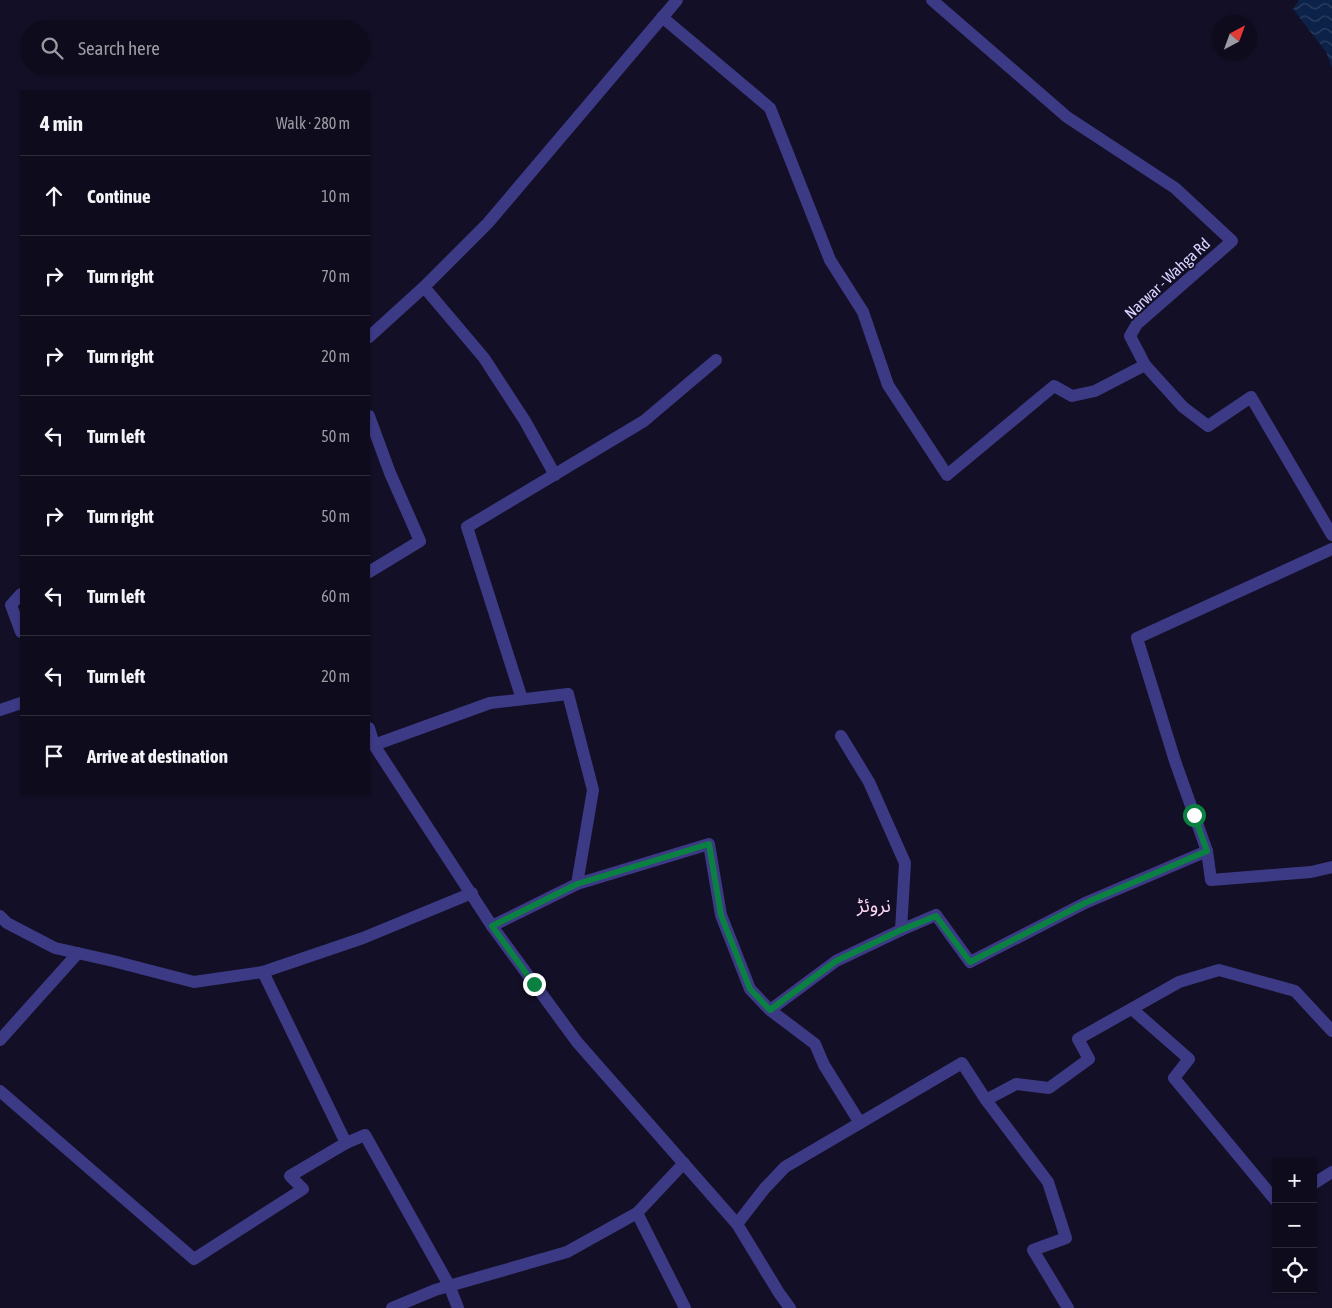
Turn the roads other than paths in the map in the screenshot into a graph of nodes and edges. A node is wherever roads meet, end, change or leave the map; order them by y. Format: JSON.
{"nodes":[{"id":1,"x":677,"y":0,"type":"edge"},
{"id":2,"x":932,"y":0,"type":"edge"},
{"id":3,"x":662,"y":17,"type":"junction"},
{"id":4,"x":424,"y":287,"type":"junction"},
{"id":5,"x":370,"y":336,"type":"edge"},
{"id":6,"x":716,"y":360,"type":"dead end"},
{"id":7,"x":1145,"y":365,"type":"junction"},
{"id":8,"x":370,"y":419,"type":"edge"},
{"id":9,"x":555,"y":474,"type":"junction"},
{"id":10,"x":1332,"y":535,"type":"edge"},
{"id":11,"x":1332,"y":549,"type":"edge"},
{"id":12,"x":370,"y":571,"type":"edge"},
{"id":13,"x":20,"y":595,"type":"edge"},
{"id":14,"x":20,"y":629,"type":"edge"},
{"id":15,"x":522,"y":699,"type":"junction"},
{"id":16,"x":20,"y":703,"type":"edge"},
{"id":17,"x":0,"y":710,"type":"edge"},
{"id":18,"x":370,"y":731,"type":"edge"},
{"id":19,"x":841,"y":736,"type":"dead end"},
{"id":20,"x":374,"y":745,"type":"junction"},
{"id":21,"x":1207,"y":851,"type":"junction"},
{"id":22,"x":1332,"y":867,"type":"edge"},
{"id":23,"x":577,"y":884,"type":"junction"},
{"id":24,"x":472,"y":893,"type":"junction"},
{"id":25,"x":0,"y":916,"type":"edge"},
{"id":26,"x":492,"y":926,"type":"junction"},
{"id":27,"x":901,"y":930,"type":"junction"},
{"id":28,"x":78,"y":953,"type":"junction"},
{"id":29,"x":263,"y":972,"type":"junction"},
{"id":30,"x":1132,"y":1008,"type":"junction"},
{"id":31,"x":770,"y":1010,"type":"junction"},
{"id":32,"x":1332,"y":1030,"type":"edge"},
{"id":33,"x":0,"y":1040,"type":"edge"},
{"id":34,"x":0,"y":1091,"type":"edge"},
{"id":35,"x":986,"y":1100,"type":"junction"},
{"id":36,"x":860,"y":1123,"type":"junction"},
{"id":37,"x":346,"y":1143,"type":"junction"},
{"id":38,"x":684,"y":1163,"type":"junction"},
{"id":39,"x":1332,"y":1172,"type":"edge"},
{"id":40,"x":1317,"y":1181,"type":"edge"},
{"id":41,"x":1272,"y":1196,"type":"edge"},
{"id":42,"x":637,"y":1213,"type":"junction"},
{"id":43,"x":737,"y":1224,"type":"junction"},
{"id":44,"x":449,"y":1285,"type":"junction"},
{"id":45,"x":392,"y":1308,"type":"edge"},
{"id":46,"x":458,"y":1308,"type":"edge"},
{"id":47,"x":685,"y":1308,"type":"edge"},
{"id":48,"x":790,"y":1308,"type":"edge"},
{"id":49,"x":1068,"y":1308,"type":"edge"}],
"edges":[{"from":1,"to":3,"type":"street"},
{"from":2,"to":7,"type":"street","name":"Narwar - Wahga Rd"},
{"from":3,"to":4,"type":"street"},
{"from":3,"to":7,"type":"street"},
{"from":4,"to":5,"type":"street"},
{"from":4,"to":9,"type":"street"},
{"from":6,"to":9,"type":"street"},
{"from":7,"to":10,"type":"street","name":"Narwar - Wahga Rd"},
{"from":8,"to":12,"type":"street"},
{"from":9,"to":15,"type":"street"},
{"from":11,"to":21,"type":"street"},
{"from":13,"to":14,"type":"street"},
{"from":15,"to":20,"type":"street"},
{"from":15,"to":23,"type":"street"},
{"from":16,"to":17,"type":"street"},
{"from":18,"to":20,"type":"street"},
{"from":19,"to":27,"type":"street"},
{"from":20,"to":24,"type":"street"},
{"from":21,"to":22,"type":"street"},
{"from":21,"to":27,"type":"street"},
{"from":23,"to":26,"type":"street"},
{"from":23,"to":31,"type":"street"},
{"from":24,"to":26,"type":"street"},
{"from":24,"to":29,"type":"street"},
{"from":25,"to":28,"type":"street"},
{"from":26,"to":38,"type":"street"},
{"from":27,"to":31,"type":"street"},
{"from":28,"to":29,"type":"street"},
{"from":28,"to":33,"type":"street"},
{"from":29,"to":37,"type":"street"},
{"from":30,"to":32,"type":"street"},
{"from":30,"to":35,"type":"street"},
{"from":30,"to":41,"type":"street"},
{"from":31,"to":36,"type":"street"},
{"from":34,"to":37,"type":"street"},
{"from":35,"to":36,"type":"street"},
{"from":35,"to":49,"type":"street"},
{"from":36,"to":43,"type":"street"},
{"from":37,"to":44,"type":"street"},
{"from":38,"to":42,"type":"street"},
{"from":38,"to":43,"type":"street"},
{"from":39,"to":40,"type":"street"},
{"from":42,"to":44,"type":"street"},
{"from":42,"to":47,"type":"street"},
{"from":43,"to":48,"type":"street"},
{"from":44,"to":45,"type":"street"},
{"from":44,"to":46,"type":"street"}]}
